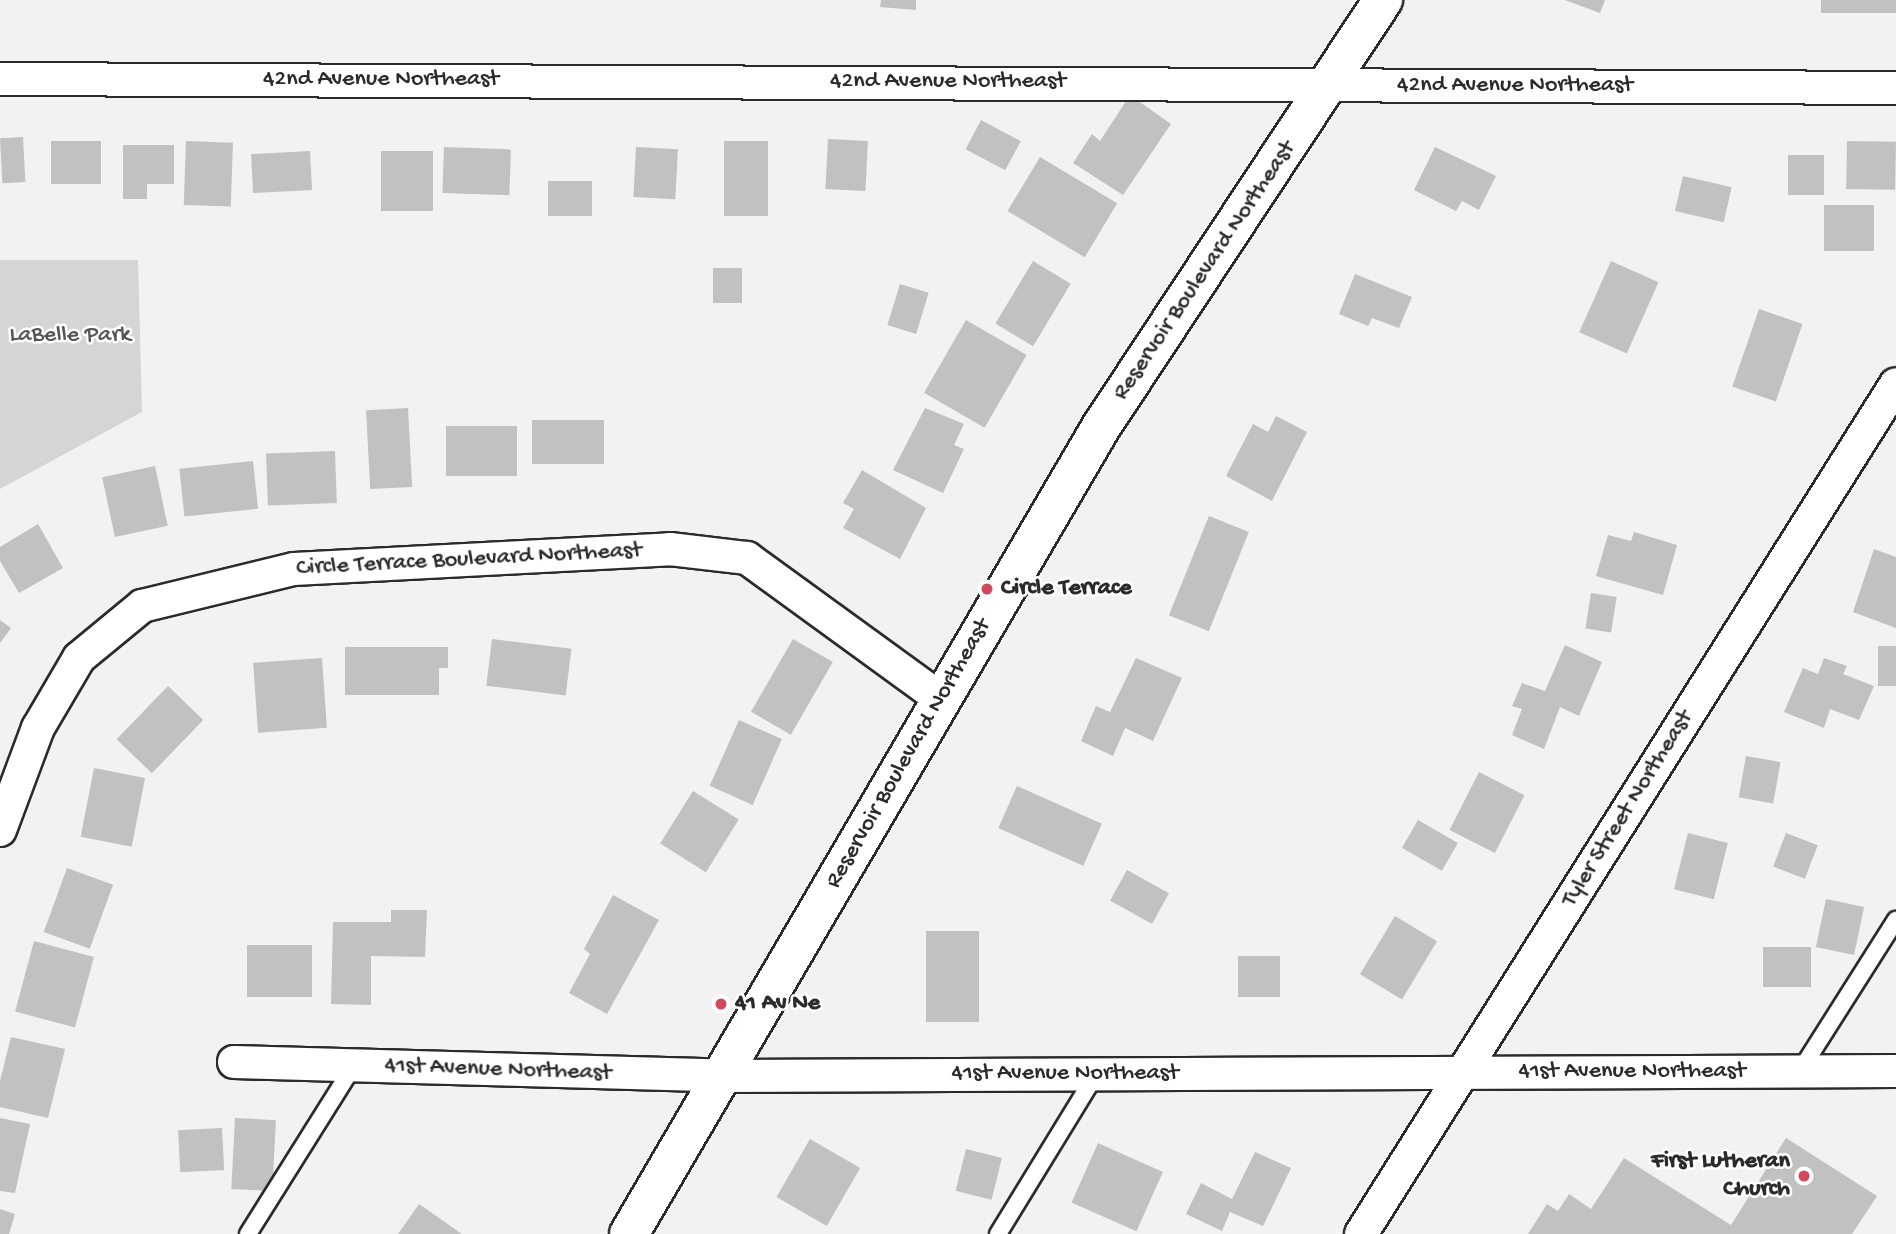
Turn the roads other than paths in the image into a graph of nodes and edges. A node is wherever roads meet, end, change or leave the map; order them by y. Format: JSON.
{"nodes":[{"id":1,"x":1383,"y":0,"type":"edge"},
{"id":2,"x":0,"y":79,"type":"edge"},
{"id":3,"x":1329,"y":84,"type":"junction"},
{"id":4,"x":1896,"y":89,"type":"edge"},
{"id":5,"x":1896,"y":384,"type":"edge"},
{"id":6,"x":940,"y":699,"type":"junction"},
{"id":7,"x":0,"y":830,"type":"edge"},
{"id":8,"x":1896,"y":920,"type":"edge"},
{"id":9,"x":234,"y":1062,"type":"dead end"},
{"id":10,"x":354,"y":1065,"type":"junction"},
{"id":11,"x":1800,"y":1071,"type":"junction"},
{"id":12,"x":1896,"y":1071,"type":"edge"},
{"id":13,"x":1462,"y":1072,"type":"junction"},
{"id":14,"x":1096,"y":1074,"type":"junction"},
{"id":15,"x":721,"y":1076,"type":"junction"},
{"id":16,"x":248,"y":1234,"type":"edge"},
{"id":17,"x":629,"y":1234,"type":"edge"},
{"id":18,"x":998,"y":1234,"type":"edge"},
{"id":19,"x":1361,"y":1234,"type":"edge"}],
"edges":[{"from":1,"to":3,"type":"street","name":"Reservoir Boulevard Northeast"},
{"from":2,"to":3,"type":"street","name":"42nd Avenue Northeast"},
{"from":3,"to":4,"type":"street","name":"42nd Avenue Northeast"},
{"from":3,"to":6,"type":"street","name":"Reservoir Boulevard Northeast"},
{"from":5,"to":13,"type":"street","name":"Tyler Street Northeast"},
{"from":6,"to":7,"type":"street","name":"Circle Terrace Boulevard Northeast"},
{"from":6,"to":15,"type":"street","name":"Reservoir Boulevard Northeast"},
{"from":8,"to":11,"type":"lane"},
{"from":9,"to":10,"type":"street","name":"41st Avenue Northeast"},
{"from":10,"to":15,"type":"street","name":"41st Avenue Northeast"},
{"from":10,"to":16,"type":"lane"},
{"from":11,"to":12,"type":"street","name":"41st Avenue Northeast"},
{"from":11,"to":13,"type":"street","name":"41st Avenue Northeast"},
{"from":13,"to":14,"type":"street","name":"41st Avenue Northeast"},
{"from":13,"to":19,"type":"street","name":"Tyler Street Northeast"},
{"from":14,"to":15,"type":"street","name":"41st Avenue Northeast"},
{"from":14,"to":18,"type":"lane"},
{"from":15,"to":17,"type":"street","name":"Reservoir Boulevard Northeast"}]}
